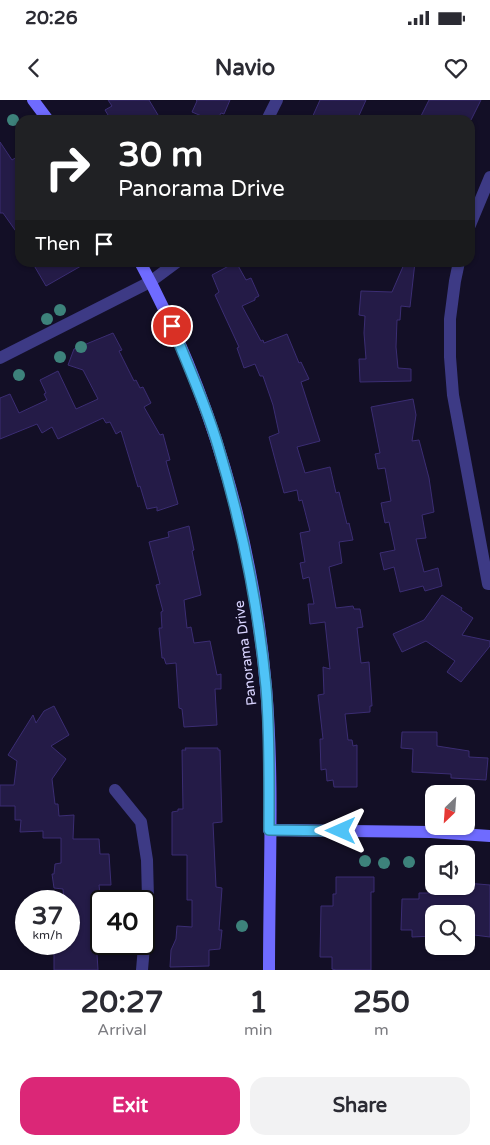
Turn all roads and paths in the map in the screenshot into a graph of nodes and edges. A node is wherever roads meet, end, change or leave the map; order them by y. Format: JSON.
{"nodes":[{"id":1,"x":33,"y":100,"type":"edge"},
{"id":2,"x":277,"y":100,"type":"edge"},
{"id":3,"x":44,"y":115,"type":"edge"},
{"id":4,"x":270,"y":115,"type":"edge"},
{"id":5,"x":490,"y":177,"type":"edge"},
{"id":6,"x":475,"y":213,"type":"edge"},
{"id":7,"x":142,"y":267,"type":"edge"},
{"id":8,"x":170,"y":267,"type":"edge"},
{"id":9,"x":458,"y":267,"type":"edge"},
{"id":10,"x":150,"y":282,"type":"junction"},
{"id":11,"x":0,"y":358,"type":"edge"},
{"id":12,"x":489,"y":584,"type":"edge"},
{"id":13,"x":115,"y":790,"type":"dead end"},
{"id":14,"x":269,"y":830,"type":"junction"},
{"id":15,"x":490,"y":836,"type":"edge"},
{"id":16,"x":142,"y":970,"type":"edge"},
{"id":17,"x":269,"y":970,"type":"edge"}],
"edges":[{"from":1,"to":3,"type":"street"},
{"from":2,"to":4,"type":"street"},
{"from":5,"to":6,"type":"street"},
{"from":7,"to":10,"type":"street","name":"Panorama Drive"},
{"from":8,"to":10,"type":"street"},
{"from":9,"to":12,"type":"street"},
{"from":10,"to":11,"type":"street"},
{"from":10,"to":14,"type":"street","name":"Panorama Drive"},
{"from":13,"to":16,"type":"street"},
{"from":14,"to":15,"type":"street"},
{"from":14,"to":17,"type":"street","name":"Panorama Drive"}]}
